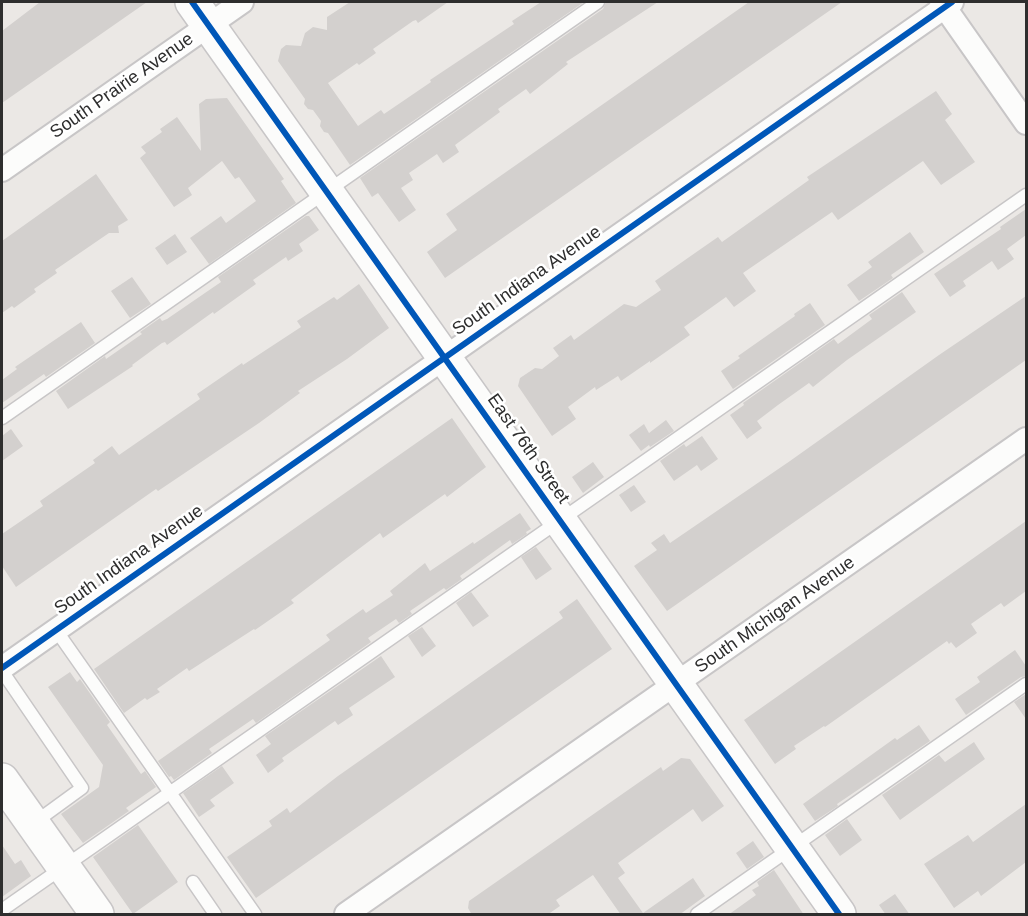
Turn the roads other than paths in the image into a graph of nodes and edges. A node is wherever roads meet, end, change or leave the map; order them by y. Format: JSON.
{"nodes":[{"id":1,"x":242,"y":2,"type":"edge"},
{"id":2,"x":598,"y":2,"type":"edge"},
{"id":3,"x":946,"y":3,"type":"edge"},
{"id":4,"x":200,"y":13,"type":"edge"},
{"id":5,"x":1026,"y":123,"type":"edge"},
{"id":6,"x":2,"y":170,"type":"edge"},
{"id":7,"x":327,"y":192,"type":"junction"},
{"id":8,"x":1026,"y":195,"type":"edge"},
{"id":9,"x":444,"y":358,"type":"junction"},
{"id":10,"x":2,"y":418,"type":"edge"},
{"id":11,"x":1026,"y":439,"type":"edge"},
{"id":12,"x":560,"y":520,"type":"junction"},
{"id":13,"x":56,"y":630,"type":"junction"},
{"id":14,"x":2,"y":669,"type":"edge"},
{"id":15,"x":676,"y":684,"type":"junction"},
{"id":16,"x":1026,"y":684,"type":"edge"},
{"id":17,"x":3,"y":785,"type":"edge"},
{"id":18,"x":169,"y":792,"type":"junction"},
{"id":19,"x":33,"y":824,"type":"junction"},
{"id":20,"x":791,"y":848,"type":"junction"},
{"id":21,"x":63,"y":866,"type":"junction"},
{"id":22,"x":192,"y":882,"type":"dead end"},
{"id":23,"x":2,"y":909,"type":"edge"},
{"id":24,"x":97,"y":915,"type":"edge"},
{"id":25,"x":214,"y":915,"type":"edge"},
{"id":26,"x":255,"y":915,"type":"edge"},
{"id":27,"x":346,"y":915,"type":"edge"},
{"id":28,"x":697,"y":915,"type":"edge"},
{"id":29,"x":838,"y":915,"type":"edge"}],
"edges":[{"from":1,"to":4,"type":"street","name":"South Prairie Avenue"},
{"from":2,"to":7,"type":"lane"},
{"from":3,"to":5,"type":"street"},
{"from":3,"to":9,"type":"street","name":"South Indiana Avenue"},
{"from":4,"to":6,"type":"street","name":"South Prairie Avenue"},
{"from":4,"to":7,"type":"street","name":"East 76th Street"},
{"from":7,"to":9,"type":"street","name":"East 76th Street"},
{"from":7,"to":10,"type":"lane"},
{"from":8,"to":12,"type":"lane"},
{"from":9,"to":12,"type":"street","name":"East 76th Street"},
{"from":9,"to":13,"type":"street","name":"South Indiana Avenue"},
{"from":11,"to":15,"type":"street","name":"South Michigan Avenue"},
{"from":12,"to":15,"type":"street","name":"East 76th Street"},
{"from":12,"to":18,"type":"lane"},
{"from":13,"to":14,"type":"street","name":"South Indiana Avenue"},
{"from":13,"to":18,"type":"lane"},
{"from":14,"to":19,"type":"lane"},
{"from":15,"to":20,"type":"street","name":"East 76th Street"},
{"from":15,"to":27,"type":"street","name":"South Michigan Avenue"},
{"from":16,"to":20,"type":"lane"},
{"from":17,"to":19,"type":"street"},
{"from":18,"to":21,"type":"lane"},
{"from":18,"to":26,"type":"lane"},
{"from":19,"to":21,"type":"street"},
{"from":20,"to":28,"type":"lane"},
{"from":20,"to":29,"type":"street","name":"East 76th Street"},
{"from":21,"to":23,"type":"lane"},
{"from":21,"to":24,"type":"street"},
{"from":22,"to":25,"type":"lane"}]}
